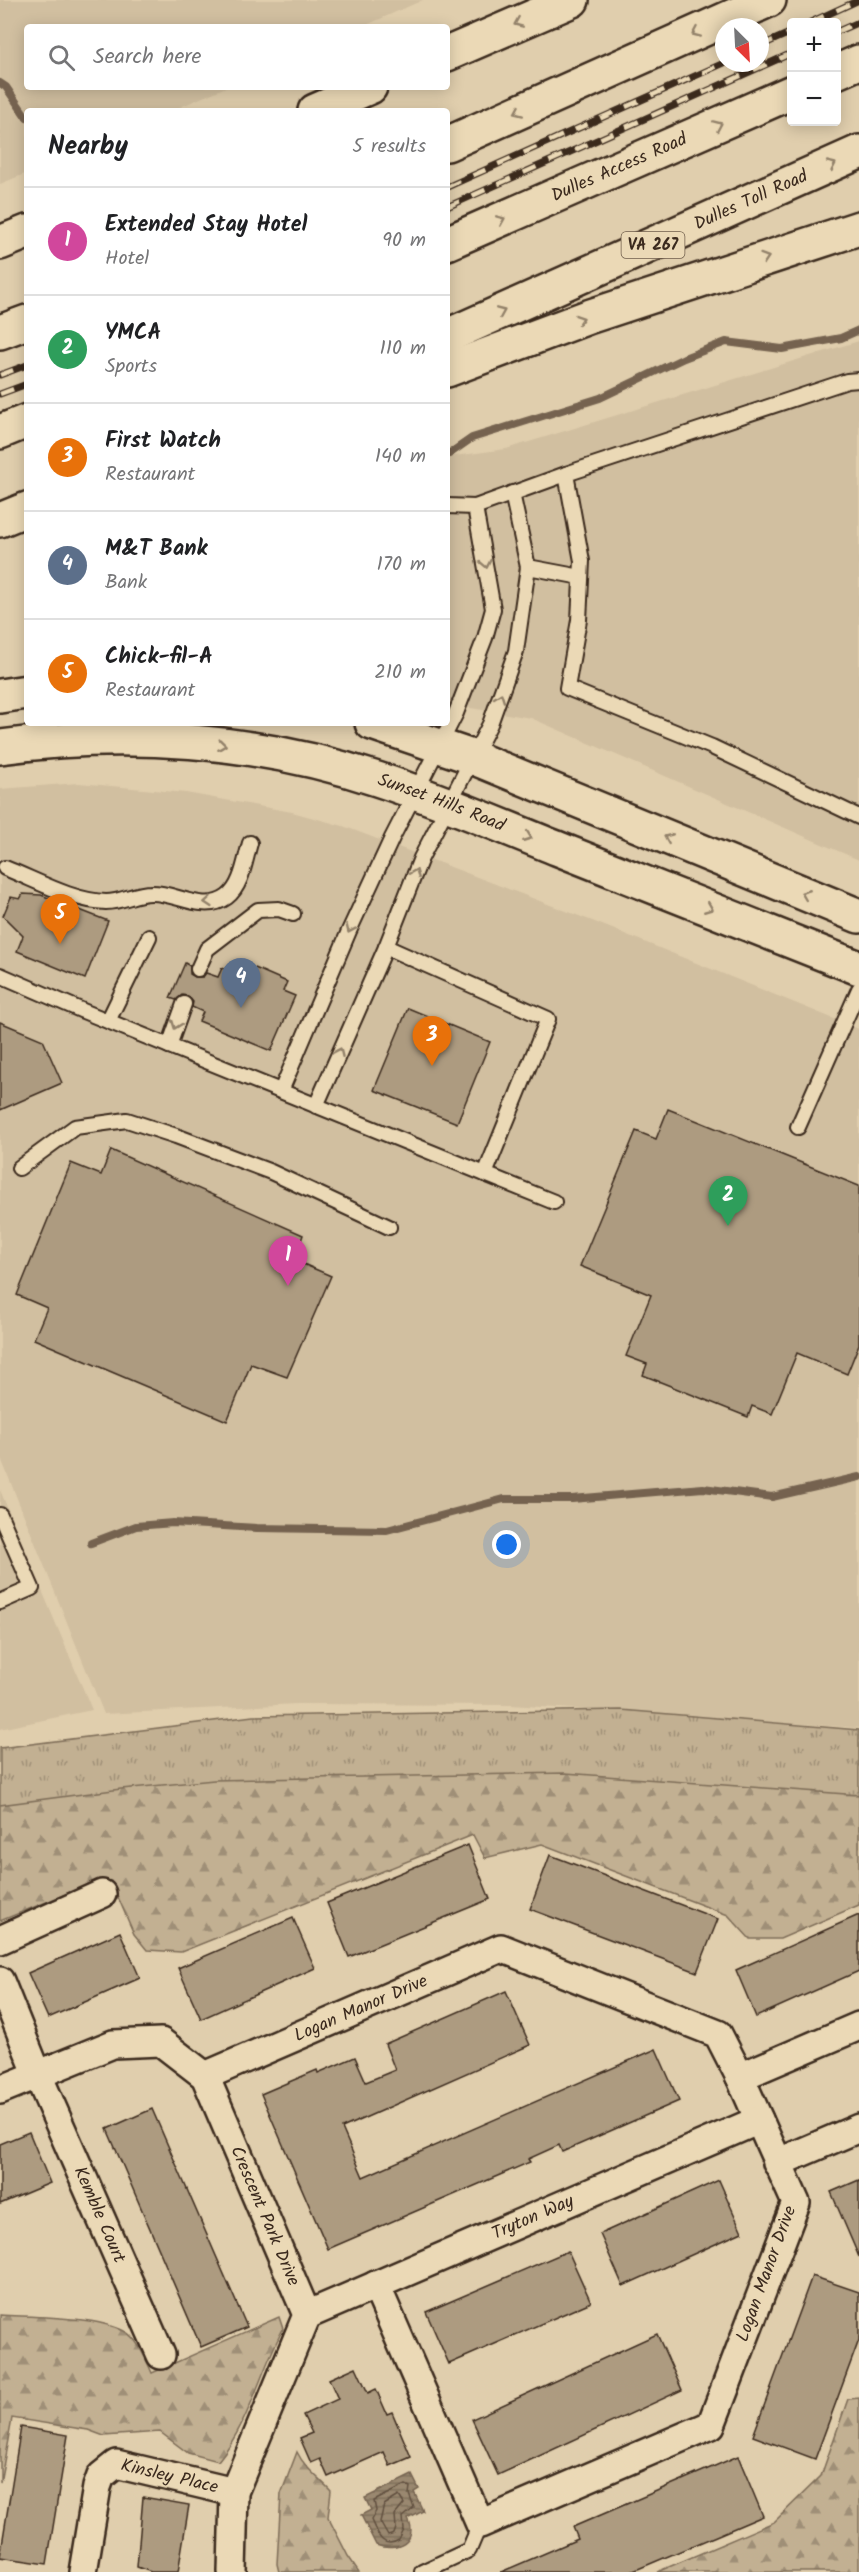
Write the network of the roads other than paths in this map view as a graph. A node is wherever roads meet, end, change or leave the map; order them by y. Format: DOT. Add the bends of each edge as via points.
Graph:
graph roads {
  1 [pos="572,0"];
  2 [pos="769,0"];
  3 [pos="450,53"];
  4 [pos="859,62"];
  5 [pos="841,70"];
  6 [pos="363,90"];
  7 [pos="787,94"];
  8 [pos="322,108"];
  9 [pos="450,143"];
  10 [pos="859,152"];
  11 [pos="859,228"];
  12 [pos="24,233"];
  13 [pos="450,242"];
  14 [pos="0,243"];
  15 [pos="24,322"];
  16 [pos="0,332"];
  17 [pos="450,335"];
  18 [pos="450,369"];
  19 [pos="859,380"];
  20 [pos="24,422"];
  21 [pos="0,432"];
  22 [pos="566,474"];
  23 [pos="512,493"];
  24 [pos="450,506"];
  25 [pos="475,507"];
  26 [pos="24,510"];
  27 [pos="0,520"];
  28 [pos="528,567"];
  29 [pos="581,577"];
  30 [pos="24,692"];
  31 [pos="0,696"];
  32 [pos="450,725"];
  33 [pos="382,726"];
  34 [pos="449,726"];
  35 [pos="440,744"];
  36 [pos="0,747"];
  37 [pos="472,757"];
  38 [pos="416,792"];
  39 [pos="449,804"];
  40 [pos="859,817"];
  41 [pos="250,843"];
  42 [pos="5,868"];
  43 [pos="293,914"];
  44 [pos="859,916"];
  45 [pos="149,937"];
  46 [pos="386,947"];
  47 [pos="859,968"];
  48 [pos="198,969"];
  49 [pos="0,975"];
  50 [pos="859,989"];
  51 [pos="184,1004"];
  52 [pos="108,1022"];
  53 [pos="169,1046"];
  54 [pos="281,1091"];
  55 [pos="316,1106"];
  56 [pos="798,1127"];
  57 [pos="19,1168"];
  58 [pos="485,1174"];
  59 [pos="554,1202"];
  60 [pos="389,1227"];
  61 [pos="0,1515"];
  62 [pos="0,1602"];
  63 [pos="102,1894"];
  64 [pos="0,1940"];
  65 [pos="0,1981"];
  66 [pos="859,2026"];
  67 [pos="37,2073"];
  68 [pos="205,2076"];
  69 [pos="740,2077"];
  70 [pos="0,2090"];
  71 [pos="759,2120"];
  72 [pos="859,2128"];
  73 [pos="777,2163"];
  74 [pos="376,2285"];
  75 [pos="307,2315"];
  76 [pos="161,2355"];
  77 [pos="234,2492"];
  78 [pos="480,2524"];
  79 [pos="83,2572"];
  80 [pos="232,2572"];
  81 [pos="422,2572"];
  1 -- 3 [label="main road, one-way"];
  2 -- 9 [label="main road, one-way"];
  4 -- 5 [label="main road"];
  6 -- 8 [label="main road"];
  13 -- 7 [label="main road, Dulles Access Road, one-way"];
  17 -- 10 [label="main road, Dulles Toll Road / VA 267, one-way"];
  18 -- 11 [label="main road, one-way" via="598,313"];
  12 -- 14 [label="main road"];
  15 -- 16 [label="main road"];
  19 -- 22 [label="lane"];
  20 -- 21 [label="main road"];
  22 -- 23 [label="lane"];
  22 -- 29 [label="lane" via="582,561"];
  23 -- 25 [label="lane"];
  23 -- 28 [label="lane"];
  24 -- 25 [label="lane"];
  25 -- 32 [label="lane, one-way" via="493,609"];
  26 -- 27 [label="main road"];
  28 -- 29 [label="lane"];
  37 -- 28 [label="lane, one-way" via="490,724 516,651"];
  29 -- 40 [label="lane" via="579,620 567,687 712,747"];
  30 -- 31 [label="main road"];
  33 -- 35 [label="main road"];
  34 -- 35 [label="lane, one-way"];
  35 -- 37 [label="main road"];
  35 -- 38 [label="lane"];
  36 -- 38 [label="main road, Sunset Hills Road, one-way" via="89,739 188,740 317,762"];
  37 -- 39 [label="lane"];
  44 -- 37 [label="main road, one-way"];
  38 -- 39 [label="main road, Sunset Hills Road"];
  38 -- 54 [label="lane, one-way" via="349,931"];
  46 -- 39 [label="lane, one-way" via="421,858"];
  39 -- 47 [label="main road, Sunset Hills Road, one-way"];
  41 -- 42 [label="lane, one-way" via="241,878 228,897 215,903 150,892 125,900 84,899"];
  43 -- 48 [label="lane" via="279,909 258,910 207,949"];
  45 -- 52 [label="lane"];
  55 -- 46 [label="lane, one-way"];
  46 -- 58 [label="lane" via="548,1019"];
  49 -- 52 [label="lane"];
  50 -- 56 [label="lane"];
  51 -- 53 [label="lane, one-way"];
  52 -- 53 [label="lane"];
  53 -- 54 [label="lane"];
  54 -- 55 [label="lane"];
  55 -- 58 [label="lane"];
  57 -- 60 [label="lane" via="75,1127 127,1120 271,1172"];
  58 -- 59 [label="lane"];
  61 -- 62 [label="lane" via="32,1588"];
  63 -- 64 [label="street"];
  65 -- 67 [label="street, Kemble Court"];
  66 -- 69 [label="street"];
  67 -- 68 [label="street, Crescent Park Drive" via="113,2043 161,2042"];
  67 -- 70 [label="street, Crescent Park Drive"];
  67 -- 76 [label="street, Kemble Court"];
  68 -- 69 [label="street, Logan Manor Drive" via="501,1948 718,2034"];
  68 -- 75 [label="street, Crescent Park Drive"];
  69 -- 71 [label="street, Logan Manor Drive"];
  71 -- 73 [label="street, Logan Manor Drive"];
  71 -- 74 [label="street, Tryton Way"];
  72 -- 73 [label="street"];
  73 -- 78 [label="street, Logan Manor Drive" via="796,2203 711,2425"];
  74 -- 75 [label="street, Tryton Way"];
  74 -- 78 [label="street"];
  75 -- 77 [label="street"];
  77 -- 79 [label="street, Kinsley Place" via="116,2464 101,2476 97,2487"];
  77 -- 80 [label="street"];
  78 -- 81 [label="lane" via="469,2550"];
}
